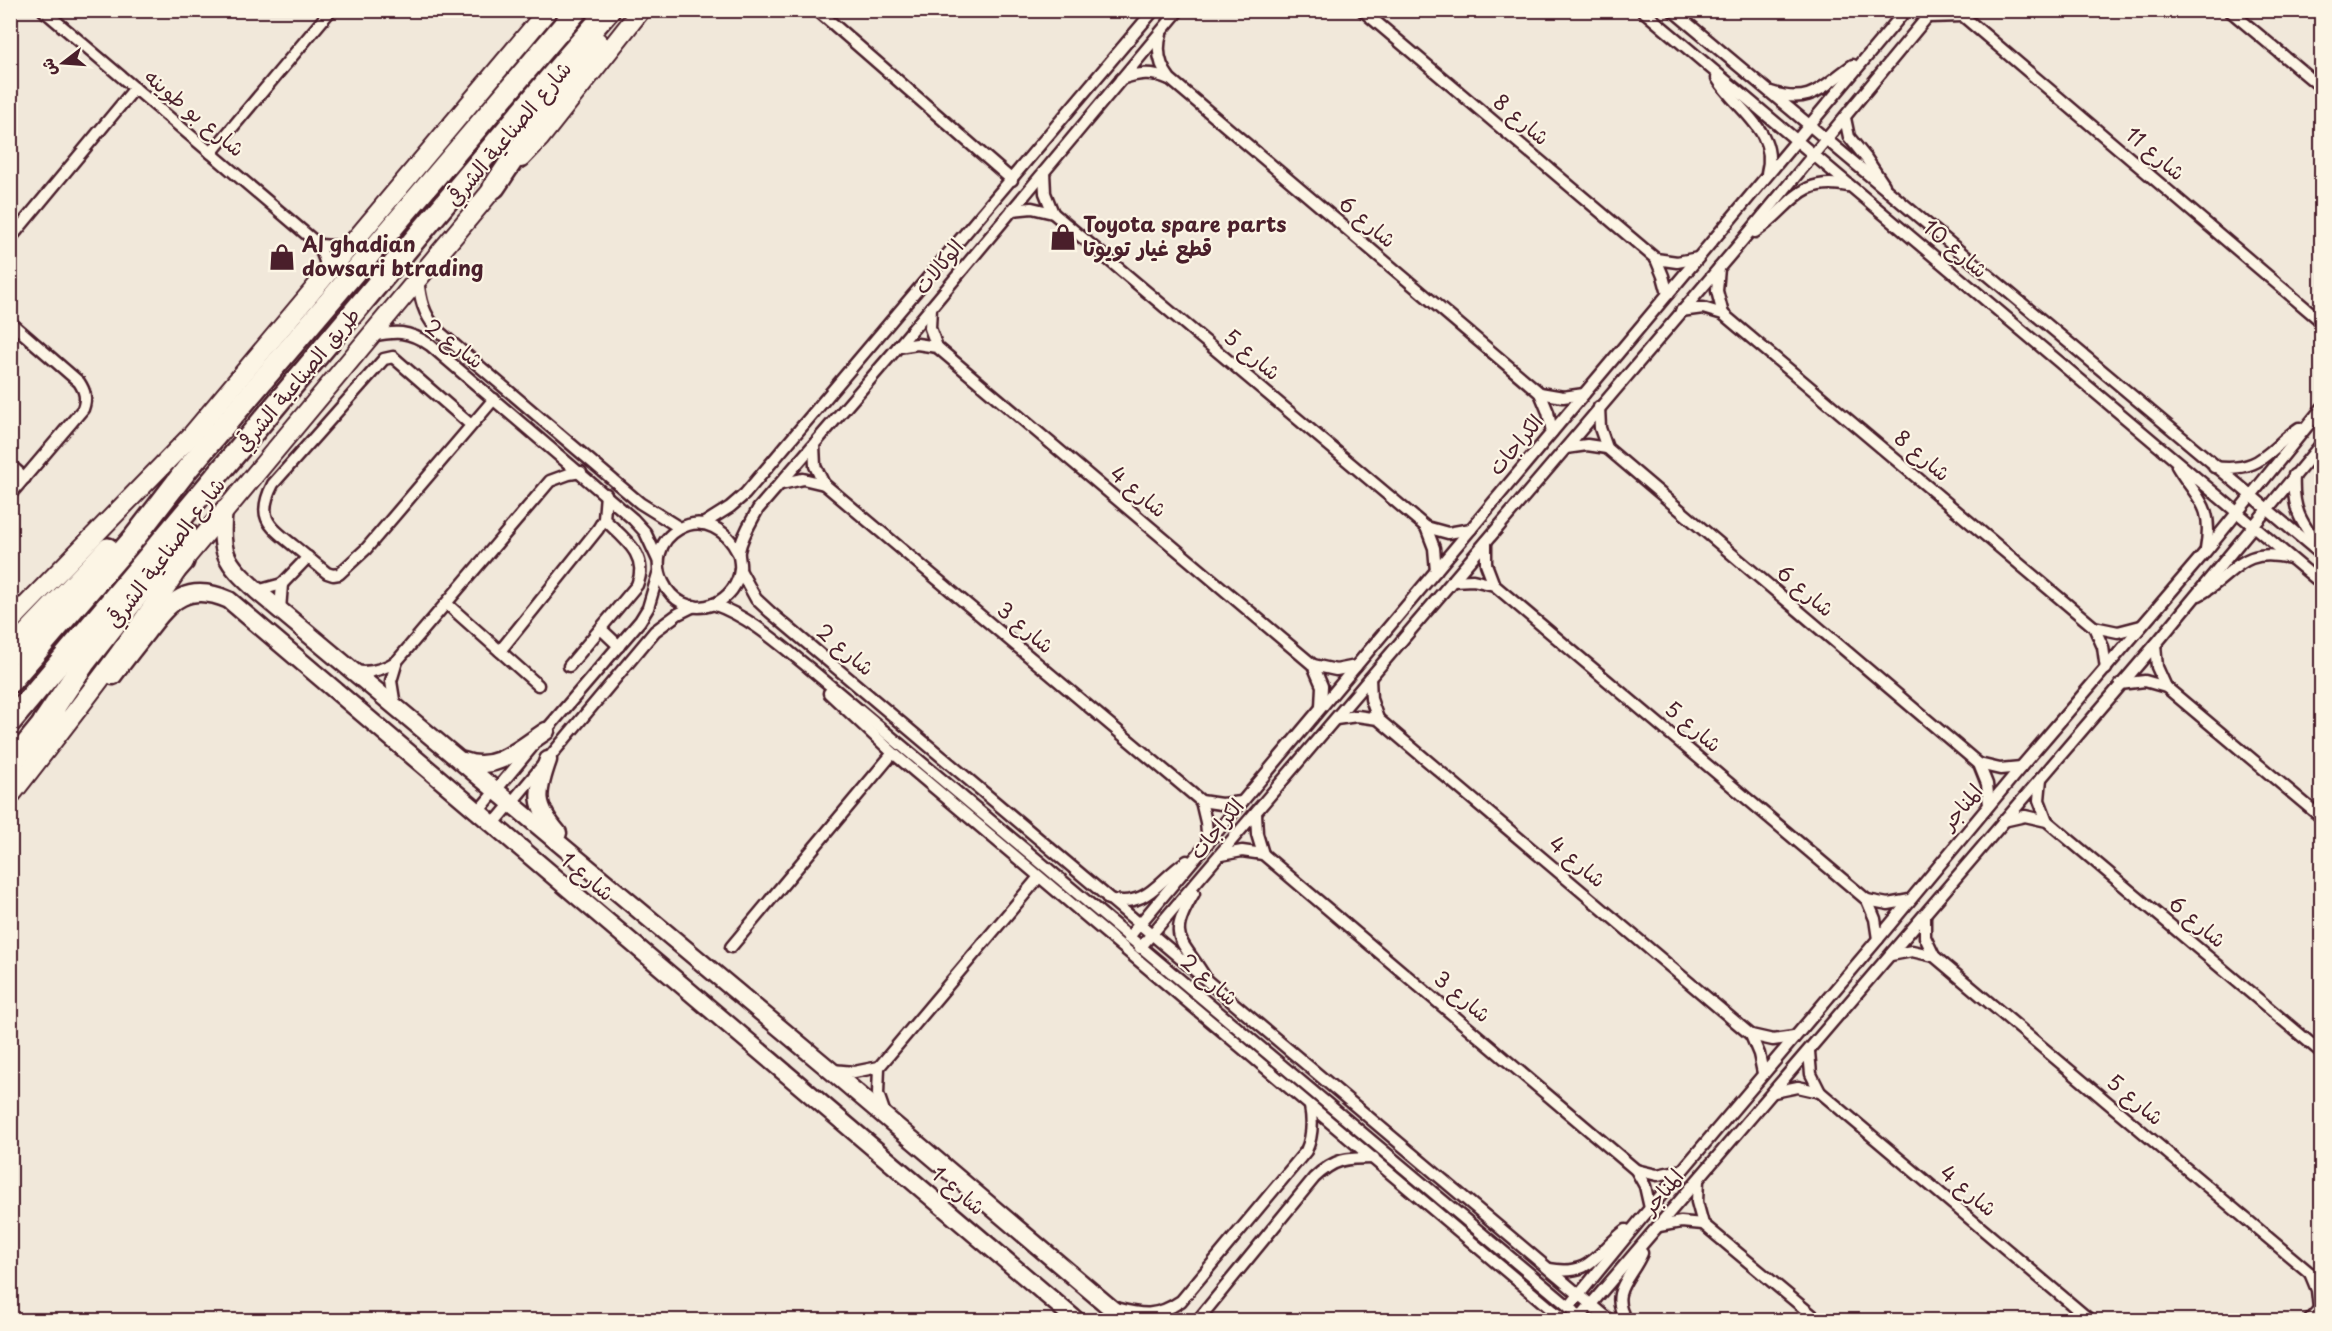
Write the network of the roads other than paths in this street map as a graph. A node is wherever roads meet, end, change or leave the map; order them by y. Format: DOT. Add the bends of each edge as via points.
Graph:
graph roads {
  1 [pos="43,10"];
  2 [pos="331,10"];
  3 [pos="548,10"];
  4 [pos="570,10"];
  5 [pos="577,10"];
  6 [pos="609,10"];
  7 [pos="617,10"];
  8 [pos="641,10"];
  9 [pos="818,10"];
  10 [pos="1154,10"];
  11 [pos="1179,10"];
  12 [pos="1362,10"];
  13 [pos="1642,10"];
  14 [pos="1672,10"];
  15 [pos="1906,10"];
  16 [pos="2229,10"];
  17 [pos="1963,13"];
  18 [pos="1931,14"];
  19 [pos="1162,31"];
  20 [pos="547,46"];
  21 [pos="1863,59"];
  22 [pos="1713,70"];
  23 [pos="1120,79"];
  24 [pos="1170,79"];
  25 [pos="135,88"];
  26 [pos="2322,88"];
  27 [pos="1766,90"];
  28 [pos="1845,118"];
  29 [pos="1809,126"];
  30 [pos="1797,141"];
  31 [pos="1826,141"];
  32 [pos="211,153"];
  33 [pos="1814,155"];
  34 [pos="1044,172"];
  35 [pos="1766,177"];
  36 [pos="1012,180"];
  37 [pos="494,187"];
  38 [pos="1851,187"];
  39 [pos="1889,194"];
  40 [pos="1012,210"];
  41 [pos="1053,213"];
  42 [pos="10,239"];
  43 [pos="1742,241"];
  44 [pos="319,245"];
  45 [pos="350,247"];
  46 [pos="1698,258"];
  47 [pos="1656,259"];
  48 [pos="1719,267"];
  49 [pos="325,278"];
  50 [pos="418,278"];
  51 [pos="1668,294"];
  52 [pos="931,307"];
  53 [pos="1681,311"];
  54 [pos="1724,314"];
  55 [pos="10,322"];
  56 [pos="2322,322"];
  57 [pos="370,336"];
  58 [pos="897,347"];
  59 [pos="937,347"];
  60 [pos="1540,393"];
  61 [pos="1584,394"];
  62 [pos="494,399"];
  63 [pos="1599,408"];
  64 [pos="2322,408"];
  65 [pos="2312,419"];
  66 [pos="471,425"];
  67 [pos="1552,432"];
  68 [pos="252,435"];
  69 [pos="2322,443"];
  70 [pos="814,445"];
  71 [pos="1566,448"];
  72 [pos="1607,448"];
  73 [pos="2172,458"];
  74 [pos="10,465"];
  75 [pos="2214,466"];
  76 [pos="189,468"];
  77 [pos="581,472"];
  78 [pos="2294,474"];
  79 [pos="25,478"];
  80 [pos="780,484"];
  81 [pos="824,484"];
  82 [pos="606,494"];
  83 [pos="10,495"];
  84 [pos="2250,495"];
  85 [pos="2266,508"];
  86 [pos="225,509"];
  87 [pos="2237,512"];
  88 [pos="604,519"];
  89 [pos="703,524"];
  90 [pos="2252,526"];
  91 [pos="1426,527"];
  92 [pos="680,528"];
  93 [pos="1471,529"];
  94 [pos="1486,542"];
  95 [pos="2206,551"];
  96 [pos="738,553"];
  97 [pos="2322,553"];
  98 [pos="308,557"];
  99 [pos="2292,559"];
  100 [pos="658,560"];
  101 [pos="183,561"];
  102 [pos="740,570"];
  103 [pos="1436,571"];
  104 [pos="84,573"];
  105 [pos="658,574"];
  106 [pos="1452,582"];
  107 [pos="282,584"];
  108 [pos="2322,584"];
  109 [pos="1494,585"];
  110 [pos="42,589"];
  111 [pos="257,591"];
  112 [pos="2194,598"];
  113 [pos="18,603"];
  114 [pos="447,604"];
  115 [pos="713,604"];
  116 [pos="694,606"];
  117 [pos="280,610"];
  118 [pos="10,622"];
  119 [pos="2141,626"];
  120 [pos="2094,627"];
  121 [pos="601,629"];
  122 [pos="2155,645"];
  123 [pos="619,646"];
  124 [pos="500,651"];
  125 [pos="10,652"];
  126 [pos="397,662"];
  127 [pos="1313,665"];
  128 [pos="569,666"];
  129 [pos="1357,666"];
  130 [pos="808,667"];
  131 [pos="2106,669"];
  132 [pos="352,671"];
  133 [pos="1370,678"];
  134 [pos="10,682"];
  135 [pos="2120,684"];
  136 [pos="538,685"];
  137 [pos="2166,687"];
  138 [pos="395,706"];
  139 [pos="1321,708"];
  140 [pos="76,712"];
  141 [pos="1336,719"];
  142 [pos="1378,719"];
  143 [pos="10,722"];
  144 [pos="44,722"];
  145 [pos="546,731"];
  146 [pos="893,753"];
  147 [pos="454,757"];
  148 [pos="548,760"];
  149 [pos="1979,764"];
  150 [pos="10,765"];
  151 [pos="2021,767"];
  152 [pos="2041,777"];
  153 [pos="496,790"];
  154 [pos="10,796"];
  155 [pos="1201,801"];
  156 [pos="1242,802"];
  157 [pos="511,803"];
  158 [pos="1989,805"];
  159 [pos="477,813"];
  160 [pos="1256,813"];
  161 [pos="2322,819"];
  162 [pos="2047,821"];
  163 [pos="2003,822"];
  164 [pos="492,826"];
  165 [pos="1208,843"];
  166 [pos="1263,854"];
  167 [pos="1198,855"];
  168 [pos="1221,855"];
  169 [pos="595,874"];
  170 [pos="1039,877"];
  171 [pos="1202,877"];
  172 [pos="1108,899"];
  173 [pos="1867,900"];
  174 [pos="1910,900"];
  175 [pos="1925,916"];
  176 [pos="1139,925"];
  177 [pos="1150,934"];
  178 [pos="1128,938"];
  179 [pos="1878,939"];
  180 [pos="731,947"];
  181 [pos="1140,948"];
  182 [pos="1891,955"];
  183 [pos="1934,956"];
  184 [pos="1210,985"];
  185 [pos="1751,1035"];
  186 [pos="1794,1036"];
  187 [pos="1809,1052"];
  188 [pos="2322,1053"];
  189 [pos="879,1067"];
  190 [pos="829,1069"];
  191 [pos="1763,1073"];
  192 [pos="1773,1092"];
  193 [pos="1820,1092"];
  194 [pos="1311,1106"];
  195 [pos="888,1120"];
  196 [pos="1374,1158"];
  197 [pos="1636,1170"];
  198 [pos="1682,1170"];
  199 [pos="1698,1180"];
  200 [pos="1650,1208"];
  201 [pos="1641,1219"];
  202 [pos="1703,1224"];
  203 [pos="1659,1226"];
  204 [pos="1648,1239"];
  205 [pos="1545,1268"];
  206 [pos="2316,1274"];
  207 [pos="1578,1295"];
  208 [pos="1591,1305"];
  209 [pos="1108,1307"];
  210 [pos="1569,1307"];
  211 [pos="2320,1307"];
  212 [pos="1583,1318"];
  213 [pos="1076,1320"];
  214 [pos="1125,1320"];
  215 [pos="1198,1320"];
  216 [pos="1564,1320"];
  217 [pos="1608,1320"];
  218 [pos="1626,1320"];
  219 [pos="1818,1320"];
  220 [pos="2090,1320"];
  221 [pos="2309,1320"];
  1 -- 25 [label="street, شارع بو طوينه"];
  2 -- 32 [label="street"];
  3 -- 45 [label="main road"];
  4 -- 20 [label="highway"];
  5 -- 20 [label="highway, طريق الصناعية الشرقي"];
  6 -- 68 [label="highway, طريق الصناعية الشرقي"];
  7 -- 37 [label="highway"];
  8 -- 37 [label="main road, شارع الصناعية الشرقي" via="540,138"];
  9 -- 36 [label="street"];
  10 -- 36 [label="street, الوكالات"];
  11 -- 19 [label="street, الوكالات"];
  12 -- 47 [label="street, شارع 8"];
  13 -- 22 [label="street, شارع 10"];
  14 -- 27 [label="street, شارع 10"];
  15 -- 21 [label="street, الكراجات"];
  16 -- 26 [label="street"];
  17 -- 18 [label="street, شارع 11"];
  17 -- 56 [label="street, شارع 11"];
  18 -- 28 [label="street, الكراجات"];
  19 -- 23 [label="street, الوكالات"];
  19 -- 24 [label="street, شارع 6" via="1158,51"];
  20 -- 76 [label="highway, طريق الصناعية الشرقي"];
  21 -- 27 [label="street, الكراجات" via="1812,95 1792,98"];
  21 -- 29 [label="street, الكراجات"];
  22 -- 30 [label="street, شارع 10"];
  22 -- 35 [label="street, شارع 10" via="1732,100 1762,132 1770,163"];
  23 -- 24 [label="street, شارع 6" via="1141,73"];
  23 -- 34 [label="street, الوكالات"];
  24 -- 60 [label="street, شارع 6"];
  25 -- 32 [label="street, شارع بو طوينه"];
  25 -- 42 [label="street"];
  27 -- 29 [label="street, شارع 10"];
  28 -- 31 [label="street, الكراجات"];
  28 -- 39 [label="street, شارع 10" via="1849,137"];
  29 -- 30 [label="street, الكراجات"];
  29 -- 31 [label="street, شارع 10"];
  30 -- 33 [label="street, شارع 10"];
  30 -- 35 [label="street, الكراجات"];
  31 -- 33 [label="street, الكراجات"];
  31 -- 39 [label="street, شارع 10"];
  32 -- 44 [label="street, شارع بو طوينه"];
  33 -- 38 [label="street, شارع 10"];
  33 -- 43 [label="street, الكراجات"];
  34 -- 40 [label="street, الوكالات"];
  34 -- 41 [label="street" via="1045,193"];
  35 -- 46 [label="street, الكراجات"];
  36 -- 89 [label="street, الوكالات" via="744,494"];
  37 -- 50 [label="main road, شارع الصناعية الشرقي"];
  38 -- 43 [label="street, الكراجات" via="1823,183 1806,188"];
  38 -- 73 [label="street, شارع 10"];
  39 -- 75 [label="street, شارع 10"];
  40 -- 41 [label="street" via="1032,208"];
  40 -- 52 [label="street, الوكالات"];
  41 -- 91 [label="street, شارع 5"];
  43 -- 48 [label="street, الكراجات"];
  44 -- 45 [label="street"];
  44 -- 49 [label="street" via="325,261"];
  45 -- 49 [label="main road"];
  46 -- 47 [label="street" via="1677,262"];
  46 -- 51 [label="street, الكراجات"];
  47 -- 51 [label="street, شارع 8"];
  48 -- 53 [label="street, الكراجات"];
  48 -- 54 [label="street" via="1717,291"];
  49 -- 110 [label="main road" via="173,456"];
  50 -- 57 [label="main road, شارع الصناعية الشرقي"];
  50 -- 92 [label="street, شارع 2" via="426,317 438,330 640,503"];
  51 -- 61 [label="street, الكراجات"];
  52 -- 58 [label="street, الوكالات"];
  52 -- 59 [label="street" via="930,328"];
  53 -- 54 [label="street" via="1702,308"];
  53 -- 63 [label="street, الكراجات"];
  54 -- 120 [label="street, شارع 8"];
  55 -- 79 [label="street" via="79,382 86,402"];
  57 -- 62 [label="street, شارع 2" via="409,333"];
  57 -- 86 [label="main road, شارع الصناعية الشرقي"];
  58 -- 59 [label="street"];
  58 -- 70 [label="street, الوكالات"];
  59 -- 127 [label="street, شارع 4"];
  60 -- 61 [label="street" via="1563,397"];
  60 -- 67 [label="street"];
  61 -- 67 [label="street, الكراجات"];
  62 -- 66 [label="street"];
  62 -- 77 [label="street, شارع 2"];
  63 -- 71 [label="street, الكراجات"];
  63 -- 72 [label="street"];
  64 -- 65 [label="street, المناجر"];
  65 -- 75 [label="street, المناجر" via="2258,462 2237,468"];
  65 -- 84 [label="street, المناجر"];
  66 -- 98 [label="street" via="342,572 330,574"];
  66 -- 98 [label="street" via="393,357 384,359 273,484 267,496 266,517 271,528"];
  67 -- 93 [label="street, الكراجات"];
  68 -- 143 [label="highway, طريق الصناعية الشرقي"];
  68 -- 144 [label="highway" via="207,506 84,663"];
  69 -- 78 [label="street, المناجر"];
  70 -- 80 [label="street, الوكالات"];
  70 -- 81 [label="street" via="815,466"];
  71 -- 72 [label="street"];
  71 -- 94 [label="street, الكراجات"];
  72 -- 149 [label="street, شارع 6"];
  73 -- 87 [label="street, شارع 10"];
  73 -- 95 [label="street, شارع 10" via="2206,511"];
  74 -- 79 [label="street"];
  75 -- 84 [label="street, شارع 10"];
  76 -- 104 [label="highway"];
  76 -- 134 [label="highway, طريق الصناعية الشرقي"];
  77 -- 82 [label="street, شارع 2"];
  77 -- 114 [label="street" via="550,482"];
  78 -- 85 [label="street, المناجر"];
  78 -- 97 [label="street, شارع 10" via="2295,507"];
  79 -- 83 [label="street"];
  80 -- 81 [label="street" via="803,479"];
  80 -- 96 [label="street, الوكالات" via="758,509"];
  81 -- 155 [label="street, شارع 3"];
  82 -- 88 [label="street"];
  82 -- 100 [label="street, شارع 2" via="645,532"];
  84 -- 85 [label="street, شارع 10"];
  84 -- 87 [label="street, المناجر"];
  85 -- 90 [label="street, المناجر"];
  85 -- 97 [label="street, شارع 10"];
  86 -- 101 [label="main road, شارع الصناعية الشرقي"];
  86 -- 111 [label="street, شارع 1" via="225,552 236,571"];
  87 -- 90 [label="street, شارع 10"];
  87 -- 95 [label="street, المناجر"];
  88 -- 121 [label="street" via="636,550 641,567 637,585"];
  88 -- 124 [label="street"];
  89 -- 92 [label="street"];
  89 -- 96 [label="street" via="725,533"];
  90 -- 99 [label="street, شارع 10"];
  90 -- 112 [label="street, المناجر"];
  91 -- 93 [label="street" via="1448,533"];
  91 -- 103 [label="street" via="1434,548"];
  92 -- 100 [label="street" via="665,541"];
  93 -- 103 [label="street, الكراجات"];
  94 -- 106 [label="street, الكراجات"];
  94 -- 109 [label="street" via="1486,564"];
  95 -- 119 [label="street, المناجر"];
  96 -- 102 [label="street"];
  98 -- 107 [label="street"];
  99 -- 108 [label="street, شارع 10"];
  99 -- 112 [label="street, المناجر" via="2274,554 2252,556"];
  100 -- 105 [label="street"];
  101 -- 140 [label="main road, شارع الصناعية الشرقي"];
  101 -- 144 [label="highway"];
  102 -- 115 [label="street" via="732,591"];
  102 -- 172 [label="street, شارع 2" via="756,599 770,612"];
  103 -- 129 [label="street, الكراجات"];
  104 -- 110 [label="main road"];
  104 -- 125 [label="highway"];
  105 -- 116 [label="street" via="671,596"];
  105 -- 123 [label="street" via="648,608"];
  106 -- 109 [label="street" via="1473,580"];
  106 -- 133 [label="street, الكراجات"];
  107 -- 111 [label="street"];
  107 -- 117 [label="street"];
  109 -- 173 [label="street, شارع 5"];
  110 -- 113 [label="main road"];
  111 -- 117 [label="street, شارع 1"];
  112 -- 122 [label="street, المناجر"];
  113 -- 118 [label="main road"];
  114 -- 124 [label="street"];
  114 -- 126 [label="street"];
  115 -- 116 [label="street"];
  115 -- 130 [label="street, شارع 2" via="749,620"];
  116 -- 148 [label="street" via="655,631"];
  117 -- 132 [label="street, شارع 1"];
  119 -- 120 [label="street" via="2118,632"];
  119 -- 131 [label="street, المناجر"];
  120 -- 131 [label="street, شارع 8" via="2103,647"];
  121 -- 123 [label="street"];
  121 -- 128 [label="street"];
  122 -- 135 [label="street, المناجر"];
  122 -- 137 [label="street" via="2157,667"];
  123 -- 145 [label="street"];
  124 -- 136 [label="street"];
  126 -- 132 [label="street" via="371,672"];
  126 -- 138 [label="street" via="391,687"];
  127 -- 129 [label="street" via="1336,670"];
  127 -- 139 [label="street" via="1322,686"];
  129 -- 139 [label="street, الكراجات"];
  130 -- 146 [label="street, شارع 2" via="831,695"];
  130 -- 178 [label="street, شارع 2"];
  131 -- 151 [label="street, المناجر"];
  132 -- 138 [label="street, شارع 1"];
  133 -- 141 [label="street, الكراجات"];
  133 -- 142 [label="street" via="1371,699"];
  135 -- 137 [label="street" via="2145,681"];
  135 -- 152 [label="street, المناجر"];
  137 -- 161 [label="street"];
  138 -- 147 [label="street, شارع 1"];
  139 -- 156 [label="street, الكراجات"];
  140 -- 154 [label="main road, شارع الصناعية الشرقي"];
  140 -- 159 [label="street, شارع 1" via="98,695 173,602 191,594 210,593 238,606"];
  141 -- 142 [label="street"];
  141 -- 160 [label="street, الكراجات"];
  142 -- 185 [label="street, شارع 4"];
  144 -- 150 [label="highway"];
  145 -- 147 [label="street" via="489,765"];
  145 -- 153 [label="street"];
  146 -- 170 [label="street, شارع 2"];
  146 -- 180 [label="street"];
  147 -- 153 [label="street, شارع 1"];
  148 -- 157 [label="street"];
  148 -- 169 [label="street" via="539,790 542,812"];
  149 -- 151 [label="street" via="2000,769"];
  149 -- 158 [label="street" via="1987,784"];
  151 -- 158 [label="street, المناجر"];
  152 -- 162 [label="street" via="2039,800"];
  152 -- 163 [label="street, المناجر"];
  153 -- 157 [label="street, شارع 1"];
  153 -- 159 [label="street"];
  155 -- 156 [label="street"];
  155 -- 165 [label="street"];
  156 -- 165 [label="street, الكراجات"];
  157 -- 164 [label="street"];
  157 -- 169 [label="street, شارع 1"];
  158 -- 174 [label="street, المناجر"];
  159 -- 164 [label="street, شارع 1"];
  160 -- 166 [label="street"];
  160 -- 168 [label="street, الكراجات"];
  162 -- 163 [label="street" via="2025,816"];
  162 -- 188 [label="street, شارع 6"];
  163 -- 175 [label="street, المناجر"];
  164 -- 213 [label="street, شارع 1"];
  165 -- 167 [label="street, الكراجات"];
  166 -- 168 [label="street" via="1242,851"];
  166 -- 197 [label="street, شارع 3"];
  167 -- 172 [label="street, الكراجات" via="1141,898 1124,902"];
  167 -- 176 [label="street, الكراجات"];
  168 -- 171 [label="street, الكراجات"];
  169 -- 190 [label="street, شارع 1"];
  170 -- 189 [label="street"];
  170 -- 194 [label="street, شارع 2"];
  171 -- 177 [label="street, الكراجات"];
  171 -- 184 [label="street, شارع 2" via="1178,926 1182,944"];
  172 -- 176 [label="street, شارع 2"];
  173 -- 174 [label="street" via="1888,904"];
  173 -- 179 [label="street"];
  174 -- 179 [label="street, المناجر"];
  175 -- 182 [label="street, المناجر"];
  175 -- 183 [label="street" via="1925,937"];
  176 -- 177 [label="street, شارع 2"];
  176 -- 178 [label="street, الكراجات"];
  177 -- 181 [label="street, الكراجات"];
  177 -- 184 [label="street, شارع 2"];
  178 -- 181 [label="street, شارع 2"];
  179 -- 186 [label="street, المناجر"];
  181 -- 210 [label="street, شارع 2"];
  182 -- 183 [label="street" via="1912,951"];
  182 -- 187 [label="street, المناجر"];
  183 -- 206 [label="street, شارع 5"];
  184 -- 205 [label="street, شارع 2"];
  185 -- 186 [label="street" via="1773,1040"];
  185 -- 191 [label="street"];
  186 -- 191 [label="street, المناجر"];
  187 -- 192 [label="street, المناجر"];
  187 -- 193 [label="street" via="1811,1074"];
  189 -- 190 [label="street" via="854,1072"];
  189 -- 195 [label="street" via="878,1094"];
  190 -- 195 [label="street, شارع 1"];
  191 -- 198 [label="street, المناجر"];
  192 -- 193 [label="street" via="1798,1087"];
  192 -- 199 [label="street, المناجر"];
  193 -- 220 [label="street, شارع 4"];
  194 -- 196 [label="street, شارع 2"];
  194 -- 209 [label="street" via="1311,1140 1306,1151 1180,1301 1167,1310 1145,1315"];
  195 -- 209 [label="street, شارع 1"];
  196 -- 215 [label="street" via="1350,1158 1327,1166"];
  196 -- 216 [label="street, شارع 2"];
  197 -- 198 [label="street" via="1657,1175"];
  197 -- 200 [label="street, شارع 3" via="1646,1186"];
  198 -- 200 [label="street, المناجر"];
  199 -- 202 [label="street" via="1697,1202"];
  199 -- 203 [label="street, المناجر"];
  200 -- 201 [label="street, المناجر"];
  201 -- 205 [label="street, المناجر" via="1586,1266 1569,1271"];
  201 -- 207 [label="street, المناجر"];
  202 -- 203 [label="street"];
  202 -- 219 [label="street"];
  203 -- 204 [label="street, المناجر"];
  204 -- 208 [label="street, المناجر"];
  204 -- 218 [label="street" via="1622,1287 1620,1304"];
  205 -- 207 [label="street, شارع 2"];
  206 -- 211 [label="street, شارع 5"];
  207 -- 208 [label="street, شارع 2"];
  207 -- 210 [label="street, المناجر"];
  208 -- 212 [label="street, المناجر"];
  208 -- 217 [label="street, شارع 2"];
  209 -- 214 [label="street, شارع 1"];
  210 -- 212 [label="street, شارع 2"];
  211 -- 221 [label="street"];
}
